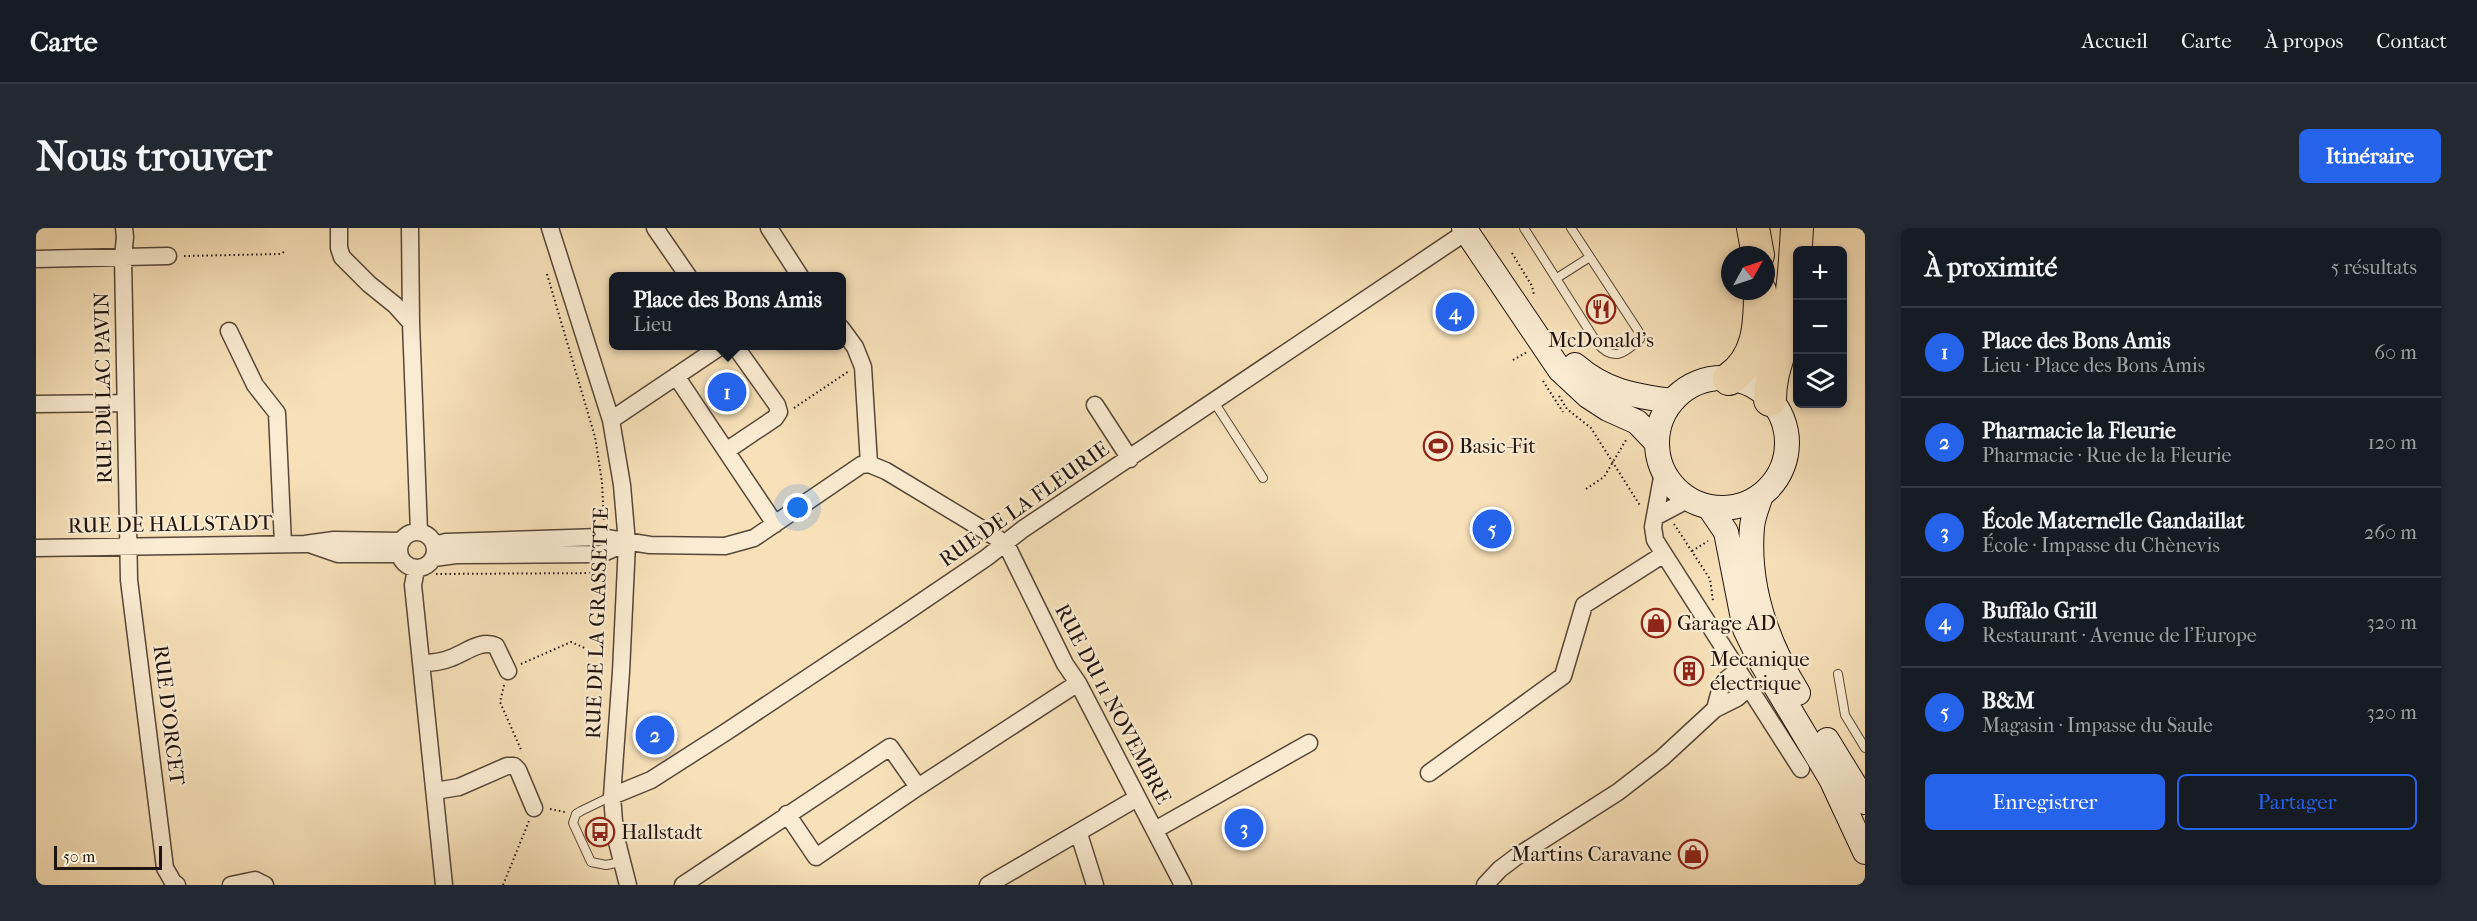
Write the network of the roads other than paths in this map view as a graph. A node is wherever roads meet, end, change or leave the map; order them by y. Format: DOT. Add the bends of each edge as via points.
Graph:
graph roads {
  1 [pos="124,228"];
  2 [pos="339,228"];
  3 [pos="410,228"];
  4 [pos="550,228"];
  5 [pos="655,228"];
  6 [pos="769,228"];
  7 [pos="1524,228"];
  8 [pos="1572,228"];
  9 [pos="1754,228"];
  10 [pos="1797,228"];
  11 [pos="1466,232"];
  12 [pos="1757,246"];
  13 [pos="168,256"];
  14 [pos="123,257"];
  15 [pos="1590,257"];
  16 [pos="36,259"];
  17 [pos="685,272"];
  18 [pos="797,272"];
  19 [pos="1557,278"];
  20 [pos="1760,300"];
  21 [pos="411,323"];
  22 [pos="229,331"];
  23 [pos="846,335"];
  24 [pos="714,350"];
  25 [pos="738,350"];
  26 [pos="676,376"];
  27 [pos="1730,378"];
  28 [pos="1770,400"];
  29 [pos="1672,401"];
  30 [pos="1214,402"];
  31 [pos="125,403"];
  32 [pos="36,404"];
  33 [pos="1095,405"];
  34 [pos="611,420"];
  35 [pos="1657,443"];
  36 [pos="726,451"];
  37 [pos="1130,459"];
  38 [pos="870,464"];
  39 [pos="1663,472"];
  40 [pos="1263,478"];
  41 [pos="1761,495"];
  42 [pos="1699,503"];
  43 [pos="1655,517"];
  44 [pos="774,524"];
  45 [pos="419,532"];
  46 [pos="627,543"];
  47 [pos="282,544"];
  48 [pos="1004,544"];
  49 [pos="129,547"];
  50 [pos="36,548"];
  51 [pos="400,548"];
  52 [pos="1664,554"];
  53 [pos="428,559"];
  54 [pos="422,663"];
  55 [pos="508,671"];
  56 [pos="1838,674"];
  57 [pos="1742,676"];
  58 [pos="1078,683"];
  59 [pos="1309,742"];
  60 [pos="1865,748"];
  61 [pos="1801,769"];
  62 [pos="1429,773"];
  63 [pos="918,787"];
  64 [pos="435,791"];
  65 [pos="612,796"];
  66 [pos="1137,798"];
  67 [pos="1865,802"];
  68 [pos="534,808"];
  69 [pos="787,814"];
  70 [pos="1155,830"];
  71 [pos="1079,834"];
  72 [pos="1865,852"];
  73 [pos="621,862"];
  74 [pos="177,885"];
  75 [pos="231,885"];
  76 [pos="265,885"];
  77 [pos="444,885"];
  78 [pos="627,885"];
  79 [pos="683,885"];
  80 [pos="988,885"];
  81 [pos="1095,885"];
  82 [pos="1183,885"];
  83 [pos="1485,885"];
  1 -- 14 [label="street, RUE DU LAC PAVIN"];
  2 -- 21 [label="street" via="342,257"];
  3 -- 21 [label="street"];
  4 -- 34 [label="street, RUE DE LA GRASSETTE"];
  5 -- 17 [label="street"];
  6 -- 18 [label="street"];
  7 -- 19 [label="lane"];
  8 -- 15 [label="lane"];
  9 -- 12 [label="highway"];
  10 -- 28 [label="highway" via="1793,284 1785,333 1772,370"];
  11 -- 29 [label="main road" via="1567,359 1615,391"];
  11 -- 30 [label="street, RUE DE LA FLEURIE"];
  11 -- 35 [label="main road" via="1560,370 1588,396 1637,422"];
  13 -- 14 [label="street"];
  14 -- 16 [label="street"];
  14 -- 31 [label="street, RUE DU LAC PAVIN"];
  15 -- 19 [label="lane"];
  15 -- 19 [label="lane" via="1639,332 1640,339 1622,353 1605,352 1597,343"];
  20 -- 27 [label="highway" via="1755,348 1740,372"];
  21 -- 45 [label="street"];
  22 -- 47 [label="street" via="255,385 278,412"];
  23 -- 38 [label="street" via="863,367"];
  24 -- 26 [label="street"];
  25 -- 36 [label="street" via="779,412"];
  26 -- 34 [label="street"];
  26 -- 36 [label="street"];
  27 -- 28 [label="main road" via="1752,386"];
  27 -- 29 [label="main road" via="1688,387"];
  28 -- 41 [label="main road" via="1783,422 1787,439 1784,461 1775,480"];
  29 -- 35 [label="main road" via="1661,421"];
  30 -- 37 [label="street, RUE DE LA FLEURIE"];
  30 -- 40 [label="lane"];
  31 -- 32 [label="street"];
  31 -- 49 [label="street, RUE DU LAC PAVIN"];
  33 -- 37 [label="street"];
  34 -- 46 [label="street, RUE DE LA GRASSETTE"];
  35 -- 39 [label="main road"];
  36 -- 44 [label="street"];
  37 -- 48 [label="street, RUE DE LA FLEURIE"];
  38 -- 44 [label="street" via="861,465"];
  38 -- 48 [label="street"];
  39 -- 42 [label="main road" via="1674,488"];
  39 -- 43 [label="street"];
  41 -- 42 [label="main road" via="1736,507"];
  41 -- 67 [label="main road" via="1752,526 1755,588 1762,617 1792,684"];
  42 -- 43 [label="street"];
  42 -- 72 [label="main road" via="1726,532 1745,629 1831,779"];
  43 -- 52 [label="street" via="1655,540"];
  44 -- 46 [label="street" via="754,538 725,546"];
  45 -- 51 [label="street" via="409,534"];
  45 -- 53 [label="street" via="429,536"];
  46 -- 53 [label="street" via="601,554 456,555"];
  46 -- 53 [label="street" via="607,538 446,542"];
  46 -- 65 [label="street, RUE DE LA GRASSETTE"];
  47 -- 49 [label="street, RUE DE HALLSTADT"];
  47 -- 51 [label="street, RUE DE HALLSTADT" via="334,540"];
  48 -- 58 [label="street, RUE DU 11 NOVEMBRE"];
  48 -- 65 [label="street, RUE DE LA FLEURIE" via="651,780"];
  49 -- 50 [label="street, RUE DE HALLSTADT"];
  49 -- 74 [label="street, RUE D'ORCET" via="129,580 165,868"];
  51 -- 53 [label="street" via="405,564"];
  52 -- 57 [label="street"];
  52 -- 62 [label="street" via="1584,605 1563,676"];
  53 -- 54 [label="street" via="413,585"];
  54 -- 55 [label="street" via="449,659 490,643 496,646"];
  54 -- 64 [label="street"];
  56 -- 60 [label="lane" via="1845,715"];
  57 -- 61 [label="street"];
  57 -- 83 [label="street" via="1744,692 1737,698 1715,709 1618,792 1516,857"];
  58 -- 63 [label="street"];
  58 -- 66 [label="street, RUE DU 11 NOVEMBRE"];
  59 -- 70 [label="street"];
  63 -- 69 [label="street" via="890,747"];
  63 -- 69 [label="street" via="816,857"];
  64 -- 68 [label="street" via="514,766"];
  64 -- 77 [label="street"];
  65 -- 73 [label="street, RUE DE LA GRASSETTE"];
  65 -- 73 [label="lane" via="581,812 573,823 591,862"];
  66 -- 70 [label="street, RUE DU 11 NOVEMBRE"];
  66 -- 71 [label="street"];
  69 -- 79 [label="street"];
  70 -- 82 [label="street, RUE DU 11 NOVEMBRE"];
  71 -- 80 [label="street"];
  71 -- 81 [label="street"];
  73 -- 78 [label="street, RUE DE LA GRASSETTE"];
  75 -- 76 [label="street" via="255,880"];
}
